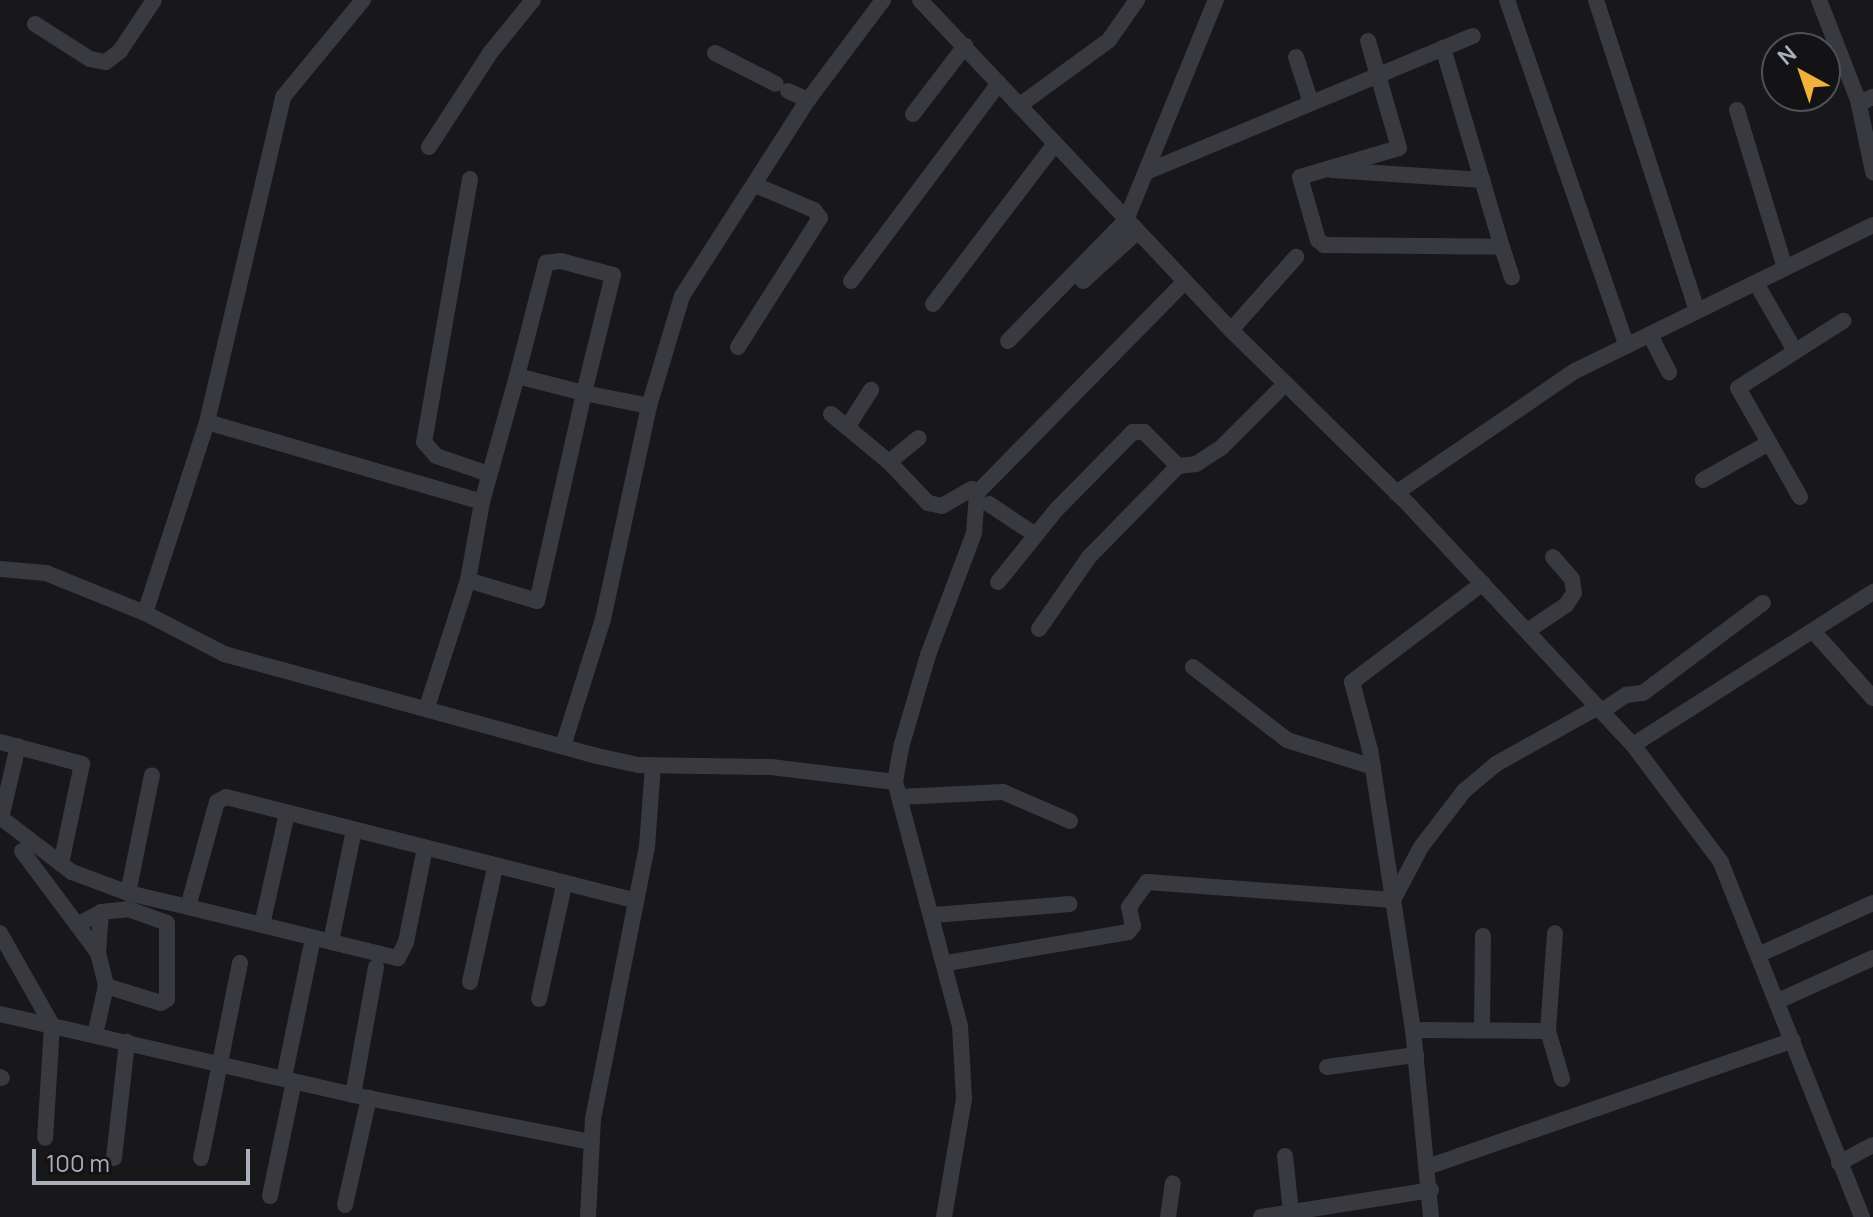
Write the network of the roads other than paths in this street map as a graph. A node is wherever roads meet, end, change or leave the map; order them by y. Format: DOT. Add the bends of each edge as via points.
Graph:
graph roads {
  1 [pos="154,0"];
  2 [pos="363,0"];
  3 [pos="533,0"];
  4 [pos="883,0"];
  5 [pos="1137,0"];
  6 [pos="1216,0"];
  7 [pos="1507,0"];
  8 [pos="1596,0"];
  9 [pos="1819,0"];
  10 [pos="929,3"];
  11 [pos="35,24"];
  12 [pos="1473,36"];
  13 [pos="1368,41"];
  14 [pos="965,46"];
  15 [pos="1443,48"];
  16 [pos="715,53"];
  17 [pos="1296,57"];
  18 [pos="1380,74"];
  19 [pos="999,83"];
  20 [pos="808,100"];
  21 [pos="1866,100"];
  22 [pos="1311,103"];
  23 [pos="1020,105"];
  24 [pos="1737,110"];
  25 [pos="913,114"];
  26 [pos="1055,144"];
  27 [pos="429,147"];
  28 [pos="1399,148"];
  29 [pos="1319,169"];
  30 [pos="1146,172"];
  31 [pos="1873,172"];
  32 [pos="1407,175"];
  33 [pos="470,179"];
  34 [pos="1483,180"];
  35 [pos="755,185"];
  36 [pos="1873,225"];
  37 [pos="1132,226"];
  38 [pos="1502,247"];
  39 [pos="1296,257"];
  40 [pos="1785,268"];
  41 [pos="1512,277"];
  42 [pos="851,281"];
  43 [pos="1083,281"];
  44 [pos="1184,282"];
  45 [pos="1756,283"];
  46 [pos="933,304"];
  47 [pos="1697,311"];
  48 [pos="1843,321"];
  49 [pos="1231,330"];
  50 [pos="1650,335"];
  51 [pos="1008,341"];
  52 [pos="1627,346"];
  53 [pos="738,347"];
  54 [pos="1794,349"];
  55 [pos="1669,372"];
  56 [pos="517,376"];
  57 [pos="1285,384"];
  58 [pos="871,390"];
  59 [pos="584,393"];
  60 [pos="649,406"];
  61 [pos="831,414"];
  62 [pos="207,422"];
  63 [pos="848,426"];
  64 [pos="919,438"];
  65 [pos="1769,443"];
  66 [pos="889,462"];
  67 [pos="1178,466"];
  68 [pos="453,469"];
  69 [pos="1703,480"];
  70 [pos="486,487"];
  71 [pos="446,492"];
  72 [pos="1396,493"];
  73 [pos="1800,497"];
  74 [pos="983,498"];
  75 [pos="1034,534"];
  76 [pos="1553,557"];
  77 [pos="0,569"];
  78 [pos="468,580"];
  79 [pos="998,582"];
  80 [pos="1483,583"];
  81 [pos="1873,592"];
  82 [pos="1763,603"];
  83 [pos="145,613"];
  84 [pos="1039,629"];
  85 [pos="1527,631"];
  86 [pos="1813,631"];
  87 [pos="1193,667"];
  88 [pos="1873,698"];
  89 [pos="427,707"];
  90 [pos="1600,709"];
  91 [pos="0,742"];
  92 [pos="1633,745"];
  93 [pos="18,746"];
  94 [pos="563,746"];
  95 [pos="653,765"];
  96 [pos="1373,767"];
  97 [pos="152,775"];
  98 [pos="897,790"];
  99 [pos="287,813"];
  100 [pos="1,817"];
  101 [pos="1070,821"];
  102 [pos="354,830"];
  103 [pos="425,848"];
  104 [pos="22,851"];
  105 [pos="61,864"];
  106 [pos="495,867"];
  107 [pos="564,885"];
  108 [pos="128,893"];
  109 [pos="1393,900"];
  110 [pos="636,901"];
  111 [pos="1873,903"];
  112 [pos="1070,904"];
  113 [pos="188,907"];
  114 [pos="101,912"];
  115 [pos="934,915"];
  116 [pos="77,925"];
  117 [pos="262,925"];
  118 [pos="0,933"];
  119 [pos="1555,933"];
  120 [pos="1483,936"];
  121 [pos="331,941"];
  122 [pos="311,948"];
  123 [pos="98,953"];
  124 [pos="1758,955"];
  125 [pos="1873,958"];
  126 [pos="240,963"];
  127 [pos="947,963"];
  128 [pos="376,967"];
  129 [pos="470,982"];
  130 [pos="106,986"];
  131 [pos="539,999"];
  132 [pos="1778,1001"];
  133 [pos="0,1014"];
  134 [pos="52,1025"];
  135 [pos="1482,1029"];
  136 [pos="1413,1030"];
  137 [pos="1548,1031"];
  138 [pos="95,1035"];
  139 [pos="1793,1040"];
  140 [pos="127,1042"];
  141 [pos="1416,1055"];
  142 [pos="220,1064"];
  143 [pos="1327,1067"];
  144 [pos="1562,1079"];
  145 [pos="289,1080"];
  146 [pos="361,1096"];
  147 [pos="45,1138"];
  148 [pos="591,1142"];
  149 [pos="1873,1145"];
  150 [pos="1285,1156"];
  151 [pos="114,1158"];
  152 [pos="201,1158"];
  153 [pos="1839,1163"];
  154 [pos="1430,1166"];
  155 [pos="1173,1183"];
  156 [pos="1431,1190"];
  157 [pos="270,1196"];
  158 [pos="345,1205"];
  159 [pos="1291,1212"];
  160 [pos="588,1217"];
  161 [pos="944,1217"];
  162 [pos="1168,1217"];
  163 [pos="1261,1217"];
  164 [pos="1431,1217"];
  165 [pos="1862,1217"];
  1 -- 11 [label="street" via="120,51 106,62 90,59"];
  2 -- 62 [label="street" via="283,97"];
  3 -- 27 [label="street" via="490,53"];
  4 -- 20 [label="street"];
  5 -- 23 [label="street" via="1100,49"];
  6 -- 30 [label="street"];
  7 -- 52 [label="street"];
  8 -- 47 [label="street"];
  9 -- 21 [label="street"];
  10 -- 14 [label="street"];
  12 -- 15 [label="street"];
  13 -- 18 [label="street"];
  14 -- 19 [label="street"];
  14 -- 25 [label="street"];
  15 -- 18 [label="street"];
  15 -- 34 [label="street"];
  16 -- 20 [label="street"];
  17 -- 22 [label="street"];
  18 -- 22 [label="street"];
  18 -- 28 [label="street"];
  19 -- 23 [label="street"];
  19 -- 42 [label="street"];
  20 -- 35 [label="street"];
  21 -- 31 [label="street"];
  22 -- 30 [label="street"];
  23 -- 26 [label="street"];
  24 -- 40 [label="street"];
  26 -- 37 [label="street"];
  26 -- 46 [label="street"];
  28 -- 29 [label="street"];
  28 -- 32 [label="street"];
  29 -- 32 [label="street"];
  29 -- 38 [label="street" via="1299,180 1324,245"];
  30 -- 37 [label="street"];
  32 -- 34 [label="street"];
  33 -- 68 [label="street" via="424,438 430,451"];
  34 -- 38 [label="street"];
  35 -- 53 [label="street" via="814,210 820,218"];
  35 -- 60 [label="street" via="682,296"];
  36 -- 40 [label="street"];
  37 -- 43 [label="street"];
  37 -- 44 [label="street"];
  37 -- 51 [label="street"];
  38 -- 41 [label="street"];
  39 -- 49 [label="street"];
  40 -- 45 [label="street"];
  44 -- 49 [label="street"];
  44 -- 74 [label="street"];
  45 -- 47 [label="street"];
  45 -- 54 [label="street"];
  47 -- 50 [label="street"];
  48 -- 54 [label="street"];
  49 -- 57 [label="street"];
  50 -- 52 [label="street"];
  50 -- 55 [label="street"];
  52 -- 72 [label="street" via="1575,371"];
  54 -- 65 [label="street" via="1738,388"];
  56 -- 59 [label="street"];
  56 -- 59 [label="street" via="542,268 549,261 561,261 613,275"];
  56 -- 70 [label="street"];
  57 -- 67 [label="street" via="1221,448 1196,464"];
  57 -- 72 [label="street"];
  58 -- 63 [label="street"];
  59 -- 60 [label="street"];
  59 -- 78 [label="street" via="537,601"];
  60 -- 94 [label="street" via="618,562"];
  61 -- 63 [label="street"];
  62 -- 71 [label="street"];
  62 -- 83 [label="street"];
  63 -- 66 [label="street"];
  64 -- 66 [label="street"];
  65 -- 69 [label="street"];
  65 -- 73 [label="street"];
  66 -- 74 [label="street" via="932,505 942,506 972,489"];
  67 -- 75 [label="street" via="1144,432 1133,432"];
  67 -- 84 [label="street" via="1089,557"];
  68 -- 70 [label="street"];
  68 -- 71 [label="street"];
  70 -- 71 [label="street"];
  70 -- 78 [label="street"];
  72 -- 80 [label="street"];
  74 -- 75 [label="street"];
  74 -- 98 [label="street" via="913,704"];
  75 -- 79 [label="street"];
  76 -- 85 [label="street" via="1572,579 1574,593 1566,605"];
  77 -- 83 [label="street" via="46,573"];
  78 -- 89 [label="street"];
  80 -- 85 [label="street"];
  80 -- 96 [label="street" via="1352,682"];
  81 -- 86 [label="street"];
  82 -- 90 [label="street" via="1643,693 1626,695"];
  83 -- 89 [label="street" via="224,654"];
  85 -- 90 [label="street"];
  86 -- 88 [label="street"];
  86 -- 92 [label="street"];
  87 -- 96 [label="street" via="1287,740"];
  89 -- 94 [label="street"];
  90 -- 92 [label="street"];
  90 -- 109 [label="street" via="1496,764 1464,791 1425,842"];
  91 -- 93 [label="street"];
  92 -- 124 [label="street" via="1721,862"];
  93 -- 100 [label="street"];
  93 -- 105 [label="street" via="82,764"];
  94 -- 95 [label="street"];
  95 -- 98 [label="street" via="771,767"];
  95 -- 110 [label="street" via="647,847"];
  96 -- 109 [label="street"];
  97 -- 108 [label="street"];
  98 -- 101 [label="street" via="1003,792"];
  98 -- 115 [label="street"];
  99 -- 102 [label="street"];
  99 -- 113 [label="street" via="226,797 217,802"];
  99 -- 117 [label="street"];
  100 -- 105 [label="street"];
  102 -- 103 [label="street"];
  102 -- 121 [label="street"];
  103 -- 106 [label="street"];
  103 -- 121 [label="street" via="398,958"];
  104 -- 116 [label="street"];
  105 -- 108 [label="street"];
  106 -- 107 [label="street"];
  106 -- 129 [label="street"];
  107 -- 110 [label="street"];
  107 -- 131 [label="street"];
  108 -- 113 [label="street"];
  109 -- 127 [label="street" via="1147,882 1129,907 1133,926 1128,932"];
  109 -- 136 [label="street"];
  110 -- 148 [label="street" via="603,1050"];
  111 -- 124 [label="street"];
  112 -- 115 [label="street"];
  113 -- 117 [label="street"];
  114 -- 116 [label="street"];
  114 -- 123 [label="street"];
  114 -- 130 [label="street" via="128,909 167,923 167,999 161,1003"];
  115 -- 127 [label="street"];
  116 -- 123 [label="street"];
  117 -- 121 [label="street"];
  118 -- 134 [label="street"];
  119 -- 137 [label="street"];
  120 -- 135 [label="street"];
  122 -- 145 [label="street"];
  123 -- 130 [label="street"];
  124 -- 132 [label="street"];
  125 -- 132 [label="street"];
  126 -- 142 [label="street"];
  127 -- 161 [label="street" via="960,1026 964,1099"];
  128 -- 146 [label="street"];
  130 -- 138 [label="street"];
  132 -- 139 [label="street"];
  133 -- 134 [label="street"];
  134 -- 138 [label="street"];
  134 -- 147 [label="street"];
  135 -- 136 [label="street"];
  135 -- 137 [label="street"];
  136 -- 141 [label="street"];
  137 -- 144 [label="street"];
  138 -- 140 [label="street"];
  139 -- 153 [label="street"];
  139 -- 154 [label="street"];
  140 -- 142 [label="street"];
  140 -- 151 [label="street"];
  141 -- 143 [label="street"];
  141 -- 154 [label="street"];
  142 -- 145 [label="street"];
  142 -- 152 [label="street"];
  145 -- 146 [label="street"];
  145 -- 157 [label="street"];
  146 -- 148 [label="street"];
  146 -- 158 [label="street"];
  148 -- 160 [label="street"];
  149 -- 153 [label="street"];
  150 -- 159 [label="street"];
  153 -- 165 [label="street"];
  154 -- 156 [label="street"];
  155 -- 162 [label="street"];
  156 -- 159 [label="street"];
  156 -- 164 [label="street"];
  159 -- 163 [label="street"];
}
